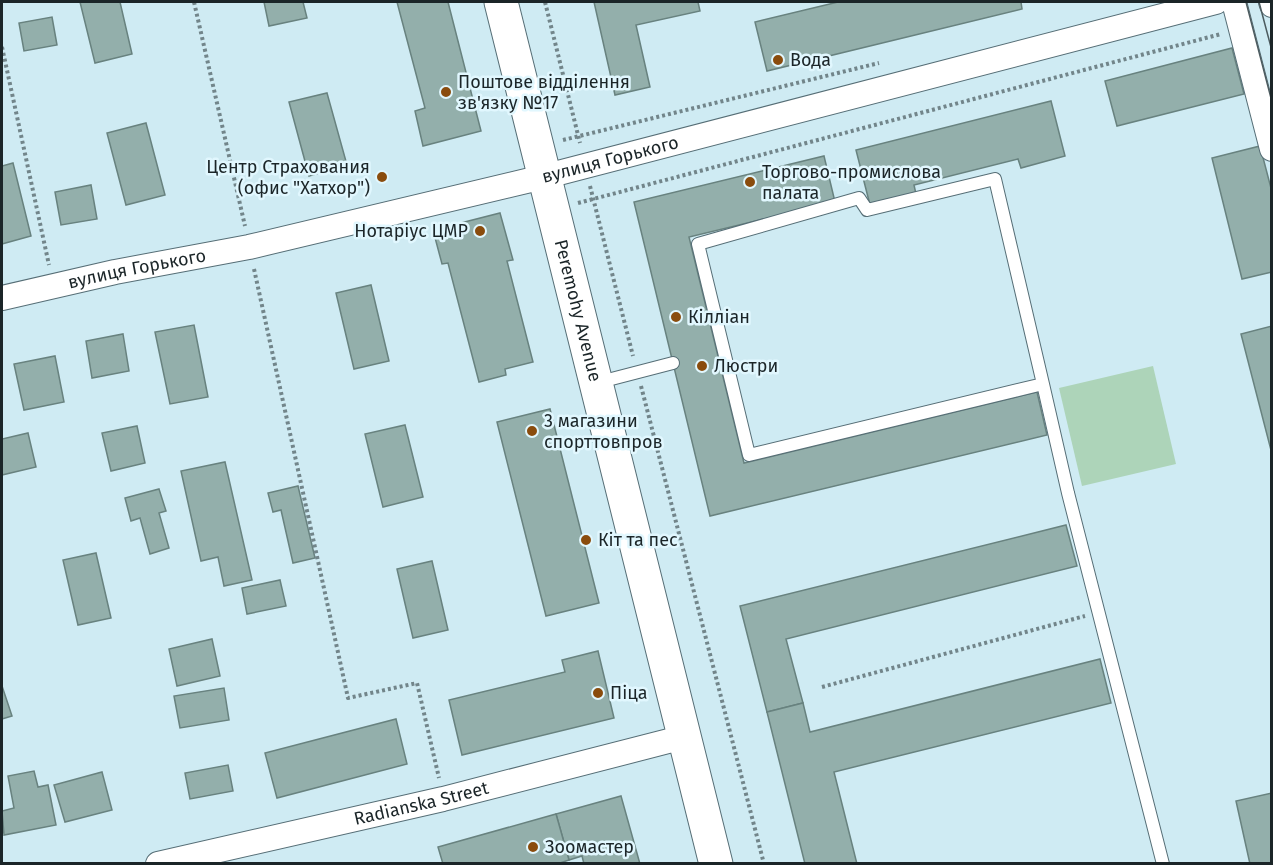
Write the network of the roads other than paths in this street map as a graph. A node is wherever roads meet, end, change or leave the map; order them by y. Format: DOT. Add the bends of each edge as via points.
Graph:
graph roads {
  1 [pos="501,2"];
  2 [pos="1216,2"];
  3 [pos="1234,2"];
  4 [pos="1272,149"];
  5 [pos="543,177"];
  6 [pos="2,298"];
  7 [pos="673,363"];
  8 [pos="595,383"];
  9 [pos="1043,384"];
  10 [pos="684,737"];
  11 [pos="158,864"];
  12 [pos="716,864"];
  13 [pos="1163,864"];
  1 -- 5 [label="main road, Peremohy Avenue"];
  2 -- 5 [label="street, вулиця Горького"];
  3 -- 4 [label="street"];
  5 -- 6 [label="street, вулиця Горького" via="249,247"];
  5 -- 8 [label="main road, Peremohy Avenue"];
  7 -- 8 [label="lane"];
  8 -- 10 [label="main road, Peremohy Avenue"];
  9 -- 9 [label="lane" via="749,455 721,352 698,244 859,198 867,210 995,179"];
  9 -- 13 [label="lane"];
  10 -- 11 [label="street, Radianska Street" via="443,799"];
  10 -- 12 [label="main road, Peremohy Avenue"];
}
